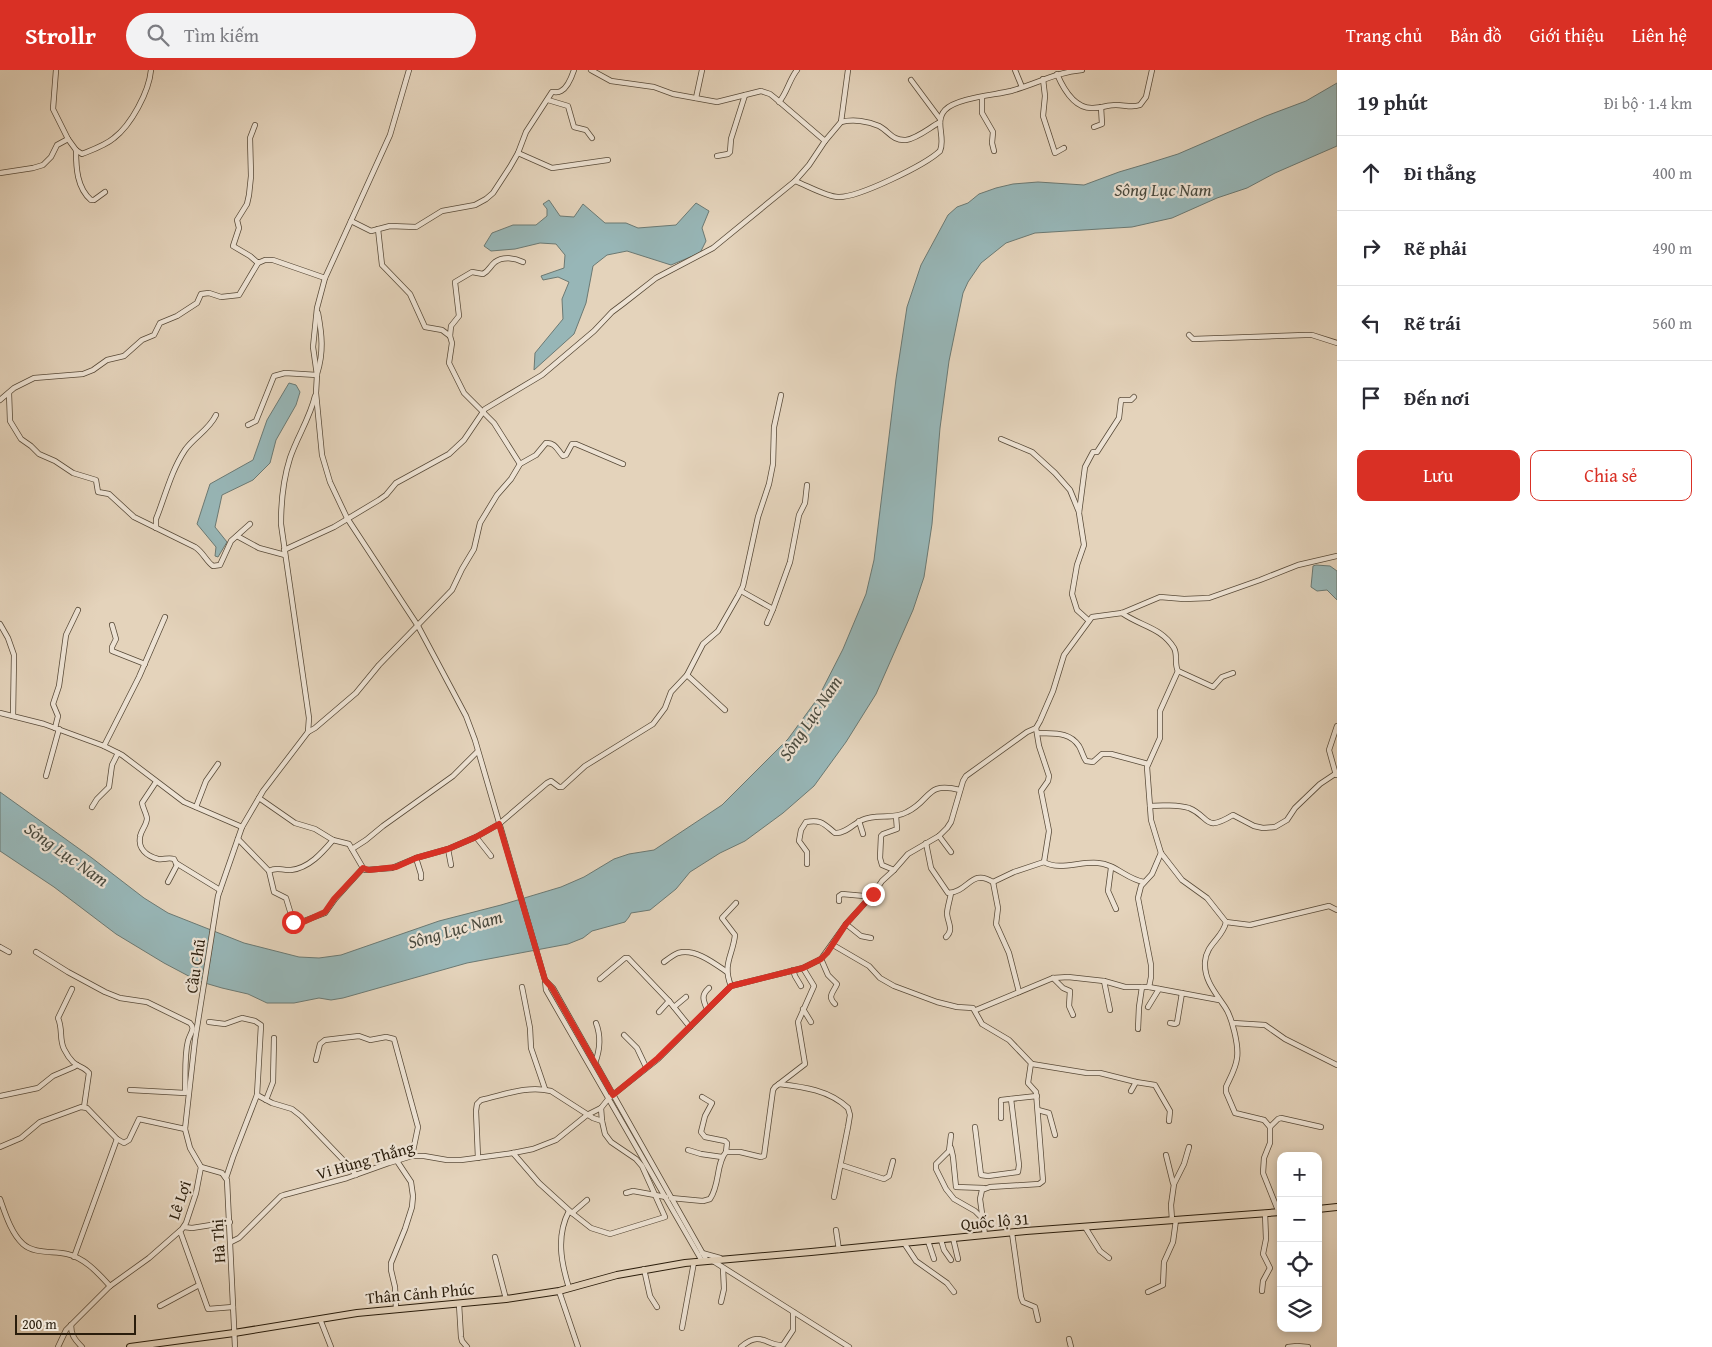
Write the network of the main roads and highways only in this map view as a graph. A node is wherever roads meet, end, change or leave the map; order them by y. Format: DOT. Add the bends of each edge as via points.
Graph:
graph roads {
  1 [pos="1337,1207"];
  2 [pos="1322,1209"];
  3 [pos="1277,1212"];
  4 [pos="707,1261"];
  5 [pos="175,1344"];
  6 [pos="130,1347"];
  1 -- 2 [label="highway"];
  3 -- 4 [label="highway, Quốc lộ 31"];
  4 -- 5 [label="highway, Thân Cảnh Phúc" via="644,1269 559,1291 356,1313"];
  5 -- 6 [label="highway, Thân Cảnh Phúc"];
}
